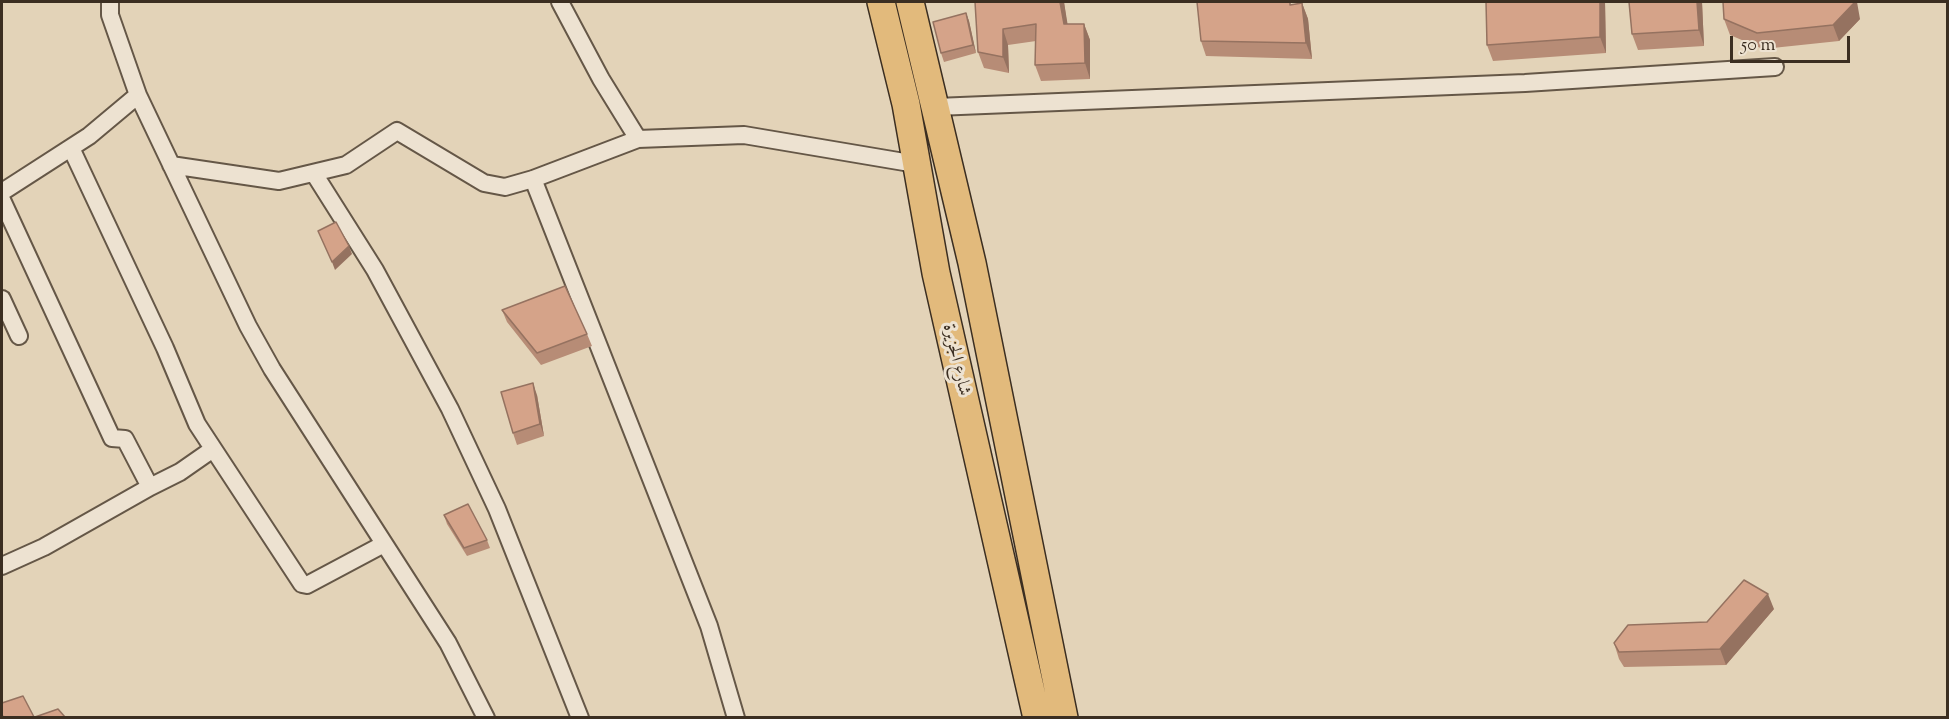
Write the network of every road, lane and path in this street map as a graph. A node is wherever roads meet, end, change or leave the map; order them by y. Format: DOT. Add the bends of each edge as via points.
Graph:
graph roads {
  1 [pos="110,2"];
  2 [pos="560,2"];
  3 [pos="881,2"];
  4 [pos="910,2"];
  5 [pos="1774,67"];
  6 [pos="138,95"];
  7 [pos="936,107"];
  8 [pos="638,139"];
  9 [pos="70,148"];
  10 [pos="916,164"];
  11 [pos="171,165"];
  12 [pos="315,175"];
  13 [pos="534,179"];
  14 [pos="2,192"];
  15 [pos="2,200"];
  16 [pos="972,263"];
  17 [pos="936,273"];
  18 [pos="2,299"];
  19 [pos="19,336"];
  20 [pos="213,449"];
  21 [pos="150,487"];
  22 [pos="384,544"];
  23 [pos="2,566"];
  24 [pos="486,717"];
  25 [pos="580,717"];
  26 [pos="736,717"];
  27 [pos="1037,717"];
  28 [pos="1064,717"];
  1 -- 6 [label="street" via="110,15"];
  2 -- 8 [label="street"];
  3 -- 10 [label="main road, شارع الجزيرة"];
  4 -- 7 [label="main road, شارع الجزيرة"];
  5 -- 7 [label="street" via="1525,83"];
  6 -- 9 [label="street"];
  6 -- 11 [label="street"];
  7 -- 16 [label="main road, شارع الجزيرة"];
  8 -- 10 [label="street" via="744,135"];
  8 -- 13 [label="street"];
  9 -- 14 [label="street"];
  9 -- 20 [label="street" via="197,424"];
  10 -- 17 [label="main road, شارع الجزيرة"];
  11 -- 12 [label="street" via="279,182"];
  11 -- 22 [label="street" via="272,369"];
  12 -- 13 [label="street" via="346,165 397,131 484,183 505,187"];
  12 -- 25 [label="street" via="375,270 450,410 497,509"];
  13 -- 26 [label="street" via="709,626"];
  15 -- 21 [label="street" via="112,438 124,439"];
  16 -- 17 [label="main road"];
  16 -- 28 [label="main road, شارع الجزيرة"];
  17 -- 27 [label="main road, شارع الجزيرة"];
  18 -- 19 [label="street"];
  20 -- 21 [label="street"];
  20 -- 22 [label="street" via="304,586"];
  21 -- 23 [label="street" via="44,548"];
  22 -- 24 [label="street" via="448,643"];
}
